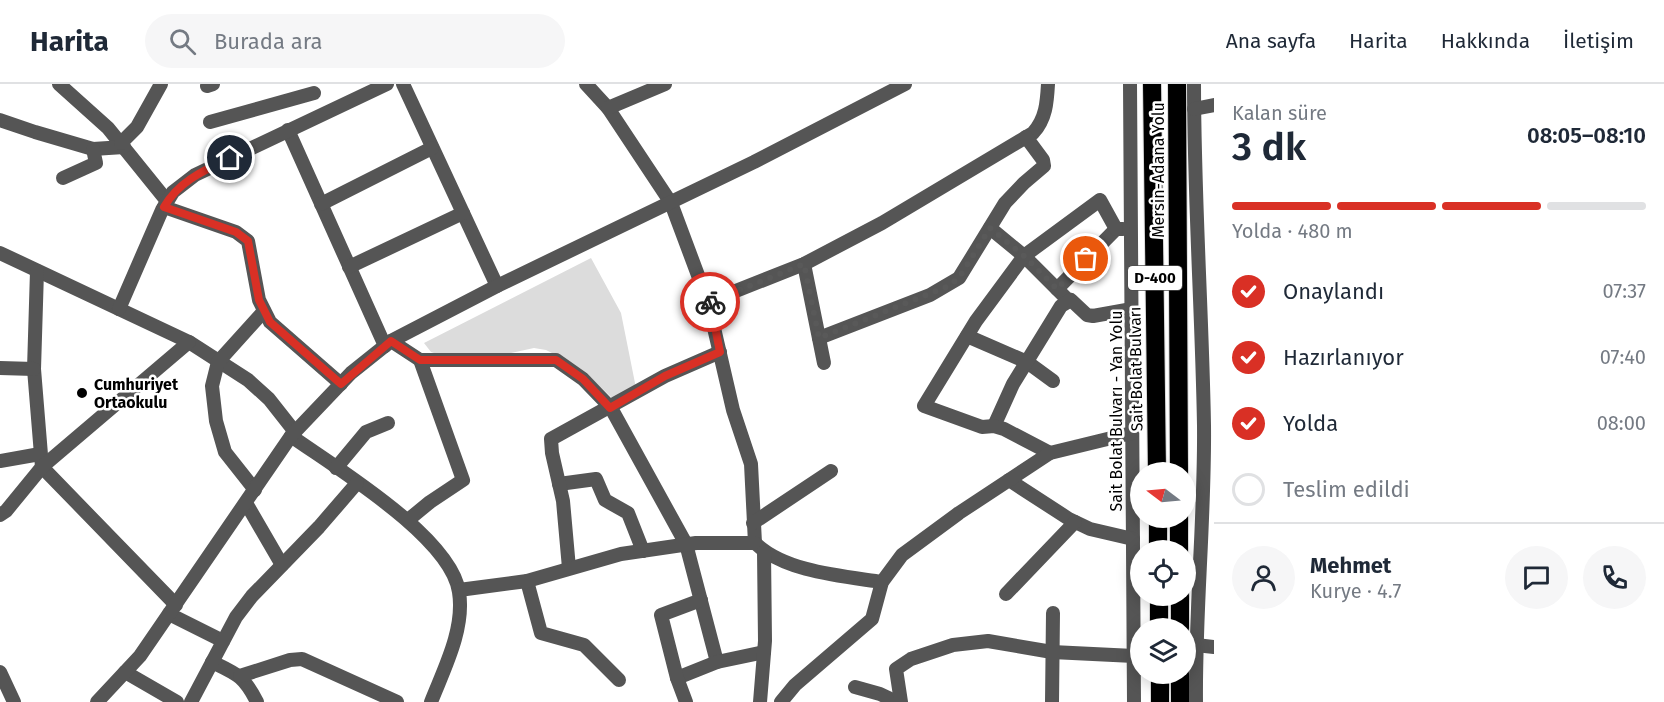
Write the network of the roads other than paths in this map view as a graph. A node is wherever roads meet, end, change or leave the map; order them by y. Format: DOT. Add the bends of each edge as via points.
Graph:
graph roads {
  1 [pos="161,84"];
  2 [pos="387,84"];
  3 [pos="403,84"];
  4 [pos="586,84"];
  5 [pos="665,84"];
  6 [pos="905,84"];
  7 [pos="1048,84"];
  8 [pos="1130,84"];
  9 [pos="1152,84"];
  10 [pos="1177,84"];
  11 [pos="1194,84"];
  12 [pos="68,87"];
  13 [pos="314,88"];
  14 [pos="1214,105"];
  15 [pos="608,108"];
  16 [pos="1194,109"];
  17 [pos="318,116"];
  18 [pos="0,120"];
  19 [pos="210,122"];
  20 [pos="288,130"];
  21 [pos="1026,137"];
  22 [pos="122,145"];
  23 [pos="432,148"];
  24 [pos="93,149"];
  25 [pos="63,178"];
  26 [pos="671,203"];
  27 [pos="166,204"];
  28 [pos="321,204"];
  29 [pos="463,213"];
  30 [pos="990,228"];
  31 [pos="1116,229"];
  32 [pos="1131,229"];
  33 [pos="0,253"];
  34 [pos="1024,256"];
  35 [pos="804,264"];
  36 [pos="349,267"];
  37 [pos="37,270"];
  38 [pos="497,286"];
  39 [pos="1057,289"];
  40 [pos="1068,300"];
  41 [pos="708,302"];
  42 [pos="119,309"];
  43 [pos="1132,309"];
  44 [pos="264,311"];
  45 [pos="1207,333"];
  46 [pos="967,336"];
  47 [pos="819,338"];
  48 [pos="189,342"];
  49 [pos="388,344"];
  50 [pos="720,352"];
  51 [pos="420,360"];
  52 [pos="218,362"];
  53 [pos="1027,362"];
  54 [pos="824,363"];
  55 [pos="0,368"];
  56 [pos="34,369"];
  57 [pos="1053,381"];
  58 [pos="341,384"];
  59 [pos="610,408"];
  60 [pos="388,423"];
  61 [pos="994,426"];
  62 [pos="1209,426"];
  63 [pos="1132,433"];
  64 [pos="293,434"];
  65 [pos="1050,453"];
  66 [pos="41,460"];
  67 [pos="0,461"];
  68 [pos="1157,462"];
  69 [pos="1179,462"];
  70 [pos="336,468"];
  71 [pos="831,471"];
  72 [pos="1009,480"];
  73 [pos="357,483"];
  74 [pos="559,484"];
  75 [pos="255,490"];
  76 [pos="1209,490"];
  77 [pos="246,503"];
  78 [pos="0,514"];
  79 [pos="408,520"];
  80 [pos="1075,522"];
  81 [pos="753,523"];
  82 [pos="1133,539"];
  83 [pos="686,544"];
  84 [pos="760,548"];
  85 [pos="643,550"];
  86 [pos="282,565"];
  87 [pos="569,568"];
  88 [pos="527,581"];
  89 [pos="882,582"];
  90 [pos="459,590"];
  91 [pos="1006,594"];
  92 [pos="701,600"];
  93 [pos="172,610"];
  94 [pos="1053,614"];
  95 [pos="1134,618"];
  96 [pos="223,641"];
  97 [pos="1196,645"];
  98 [pos="1214,647"];
  99 [pos="764,652"];
  100 [pos="1052,652"];
  101 [pos="1130,656"];
  102 [pos="212,662"];
  103 [pos="717,662"];
  104 [pos="0,672"];
  105 [pos="125,672"];
  106 [pos="240,676"];
  107 [pos="677,678"];
  108 [pos="618,680"];
  109 [pos="1134,684"];
  110 [pos="1160,684"];
  111 [pos="1180,684"];
  112 [pos="1196,684"];
  113 [pos="855,687"];
  114 [pos="14,702"];
  115 [pos="97,702"];
  116 [pos="177,702"];
  117 [pos="191,702"];
  118 [pos="257,702"];
  119 [pos="397,702"];
  120 [pos="431,702"];
  121 [pos="686,702"];
  122 [pos="760,702"];
  123 [pos="781,702"];
  124 [pos="899,702"];
  125 [pos="1051,702"];
  126 [pos="1134,702"];
  127 [pos="1160,702"];
  128 [pos="1180,702"];
  129 [pos="1196,702"];
  1 -- 22 [label="street"];
  2 -- 17 [label="street"];
  3 -- 23 [label="street"];
  4 -- 15 [label="street"];
  5 -- 15 [label="street"];
  6 -- 26 [label="street"];
  7 -- 21 [label="street" via="1040,125"];
  8 -- 32 [label="street, Sait Bolat Bulvarı - Yan Yolu"];
  9 -- 68 [label="highway, Sait Bolat Bulvarı / D-400"];
  10 -- 69 [label="highway, Mersin-Adana Yolu / D-400"];
  11 -- 16 [label="street"];
  12 -- 22 [label="street"];
  13 -- 17 [label="street"];
  13 -- 19 [label="street"];
  14 -- 16 [label="street"];
  15 -- 26 [label="street"];
  16 -- 45 [label="street"];
  17 -- 20 [label="street"];
  18 -- 24 [label="street"];
  20 -- 27 [label="street" via="195,175 172,192"];
  20 -- 28 [label="street"];
  21 -- 30 [label="street" via="1044,166 1005,203"];
  21 -- 35 [label="street" via="882,223"];
  22 -- 24 [label="street"];
  22 -- 27 [label="street"];
  23 -- 28 [label="street"];
  23 -- 29 [label="street"];
  24 -- 25 [label="street" via="96,163"];
  26 -- 38 [label="street"];
  26 -- 41 [label="street"];
  27 -- 42 [label="street"];
  27 -- 44 [label="street" via="236,232 248,241"];
  28 -- 36 [label="street"];
  29 -- 36 [label="street"];
  29 -- 38 [label="street"];
  30 -- 34 [label="street"];
  30 -- 47 [label="street" via="959,278 946,287"];
  31 -- 32 [label="street"];
  31 -- 34 [label="street" via="1100,200"];
  31 -- 39 [label="street"];
  32 -- 43 [label="street, Sait Bolat Bulvarı - Yan Yolu"];
  33 -- 37 [label="street"];
  34 -- 39 [label="street"];
  34 -- 46 [label="street"];
  35 -- 41 [label="street"];
  35 -- 47 [label="street"];
  36 -- 49 [label="street"];
  37 -- 42 [label="street"];
  37 -- 56 [label="street"];
  38 -- 49 [label="street"];
  39 -- 40 [label="street"];
  40 -- 43 [label="street" via="1093,316"];
  40 -- 53 [label="street"];
  41 -- 50 [label="street"];
  42 -- 48 [label="street"];
  43 -- 63 [label="street, Sait Bolat Bulvarı - Yan Yolu"];
  44 -- 52 [label="street"];
  44 -- 58 [label="street" via="270,322"];
  45 -- 62 [label="street"];
  46 -- 53 [label="street"];
  46 -- 61 [label="street" via="924,406 982,427"];
  47 -- 54 [label="street"];
  48 -- 52 [label="street"];
  48 -- 66 [label="street"];
  49 -- 51 [label="street"];
  49 -- 58 [label="street"];
  50 -- 59 [label="street" via="665,376"];
  50 -- 81 [label="street" via="751,464"];
  51 -- 59 [label="street" via="556,360 583,379"];
  51 -- 79 [label="street" via="463,480"];
  52 -- 64 [label="street" via="269,399"];
  52 -- 75 [label="street" via="212,386 216,421 225,452"];
  53 -- 57 [label="street"];
  53 -- 61 [label="street"];
  55 -- 56 [label="street"];
  56 -- 66 [label="street"];
  58 -- 64 [label="street"];
  59 -- 74 [label="street" via="551,439"];
  59 -- 83 [label="street"];
  60 -- 70 [label="street" via="366,432"];
  61 -- 65 [label="street"];
  62 -- 76 [label="street"];
  63 -- 65 [label="street"];
  63 -- 82 [label="street, Sait Bolat Bulvarı - Yan Yolu"];
  64 -- 70 [label="street"];
  64 -- 75 [label="street"];
  65 -- 72 [label="street"];
  66 -- 67 [label="street"];
  66 -- 78 [label="street"];
  66 -- 93 [label="street"];
  70 -- 73 [label="street"];
  71 -- 81 [label="street"];
  72 -- 80 [label="street"];
  72 -- 89 [label="street" via="902,555"];
  73 -- 79 [label="street"];
  73 -- 86 [label="street"];
  74 -- 85 [label="street" via="596,479 605,500 628,513"];
  74 -- 87 [label="street"];
  75 -- 77 [label="street"];
  76 -- 97 [label="street"];
  77 -- 86 [label="street"];
  77 -- 93 [label="street"];
  79 -- 90 [label="street" via="444,558"];
  80 -- 82 [label="street"];
  80 -- 91 [label="street"];
  81 -- 84 [label="street"];
  82 -- 95 [label="street, Sait Bolat Bulvarı - Yan Yolu"];
  83 -- 84 [label="street"];
  83 -- 85 [label="street"];
  83 -- 92 [label="street"];
  84 -- 89 [label="street" via="793,565"];
  84 -- 99 [label="street"];
  85 -- 87 [label="street"];
  86 -- 96 [label="street" via="252,596"];
  87 -- 88 [label="street"];
  88 -- 90 [label="street"];
  88 -- 108 [label="street" via="541,633 584,645"];
  89 -- 123 [label="street" via="872,619 795,685"];
  90 -- 120 [label="street" via="459,623"];
  92 -- 103 [label="street"];
  92 -- 107 [label="street" via="661,615"];
  93 -- 96 [label="street"];
  93 -- 105 [label="street"];
  94 -- 100 [label="street"];
  96 -- 102 [label="street"];
  97 -- 98 [label="street"];
  99 -- 103 [label="street"];
  99 -- 122 [label="street"];
  100 -- 101 [label="street"];
  100 -- 124 [label="street" via="988,641 943,648 911,659 896,669"];
  100 -- 125 [label="street"];
  102 -- 106 [label="street"];
  102 -- 117 [label="street"];
  103 -- 107 [label="street"];
  104 -- 114 [label="street"];
  105 -- 115 [label="street"];
  105 -- 116 [label="street"];
  106 -- 118 [label="street"];
  106 -- 119 [label="street" via="302,659"];
  107 -- 121 [label="street"];
  109 -- 126 [label="street, Sait Bolat Bulvarı - Yan Yolu"];
  110 -- 127 [label="highway"];
  111 -- 128 [label="highway"];
  112 -- 129 [label="street"];
  113 -- 124 [label="street"];
}
